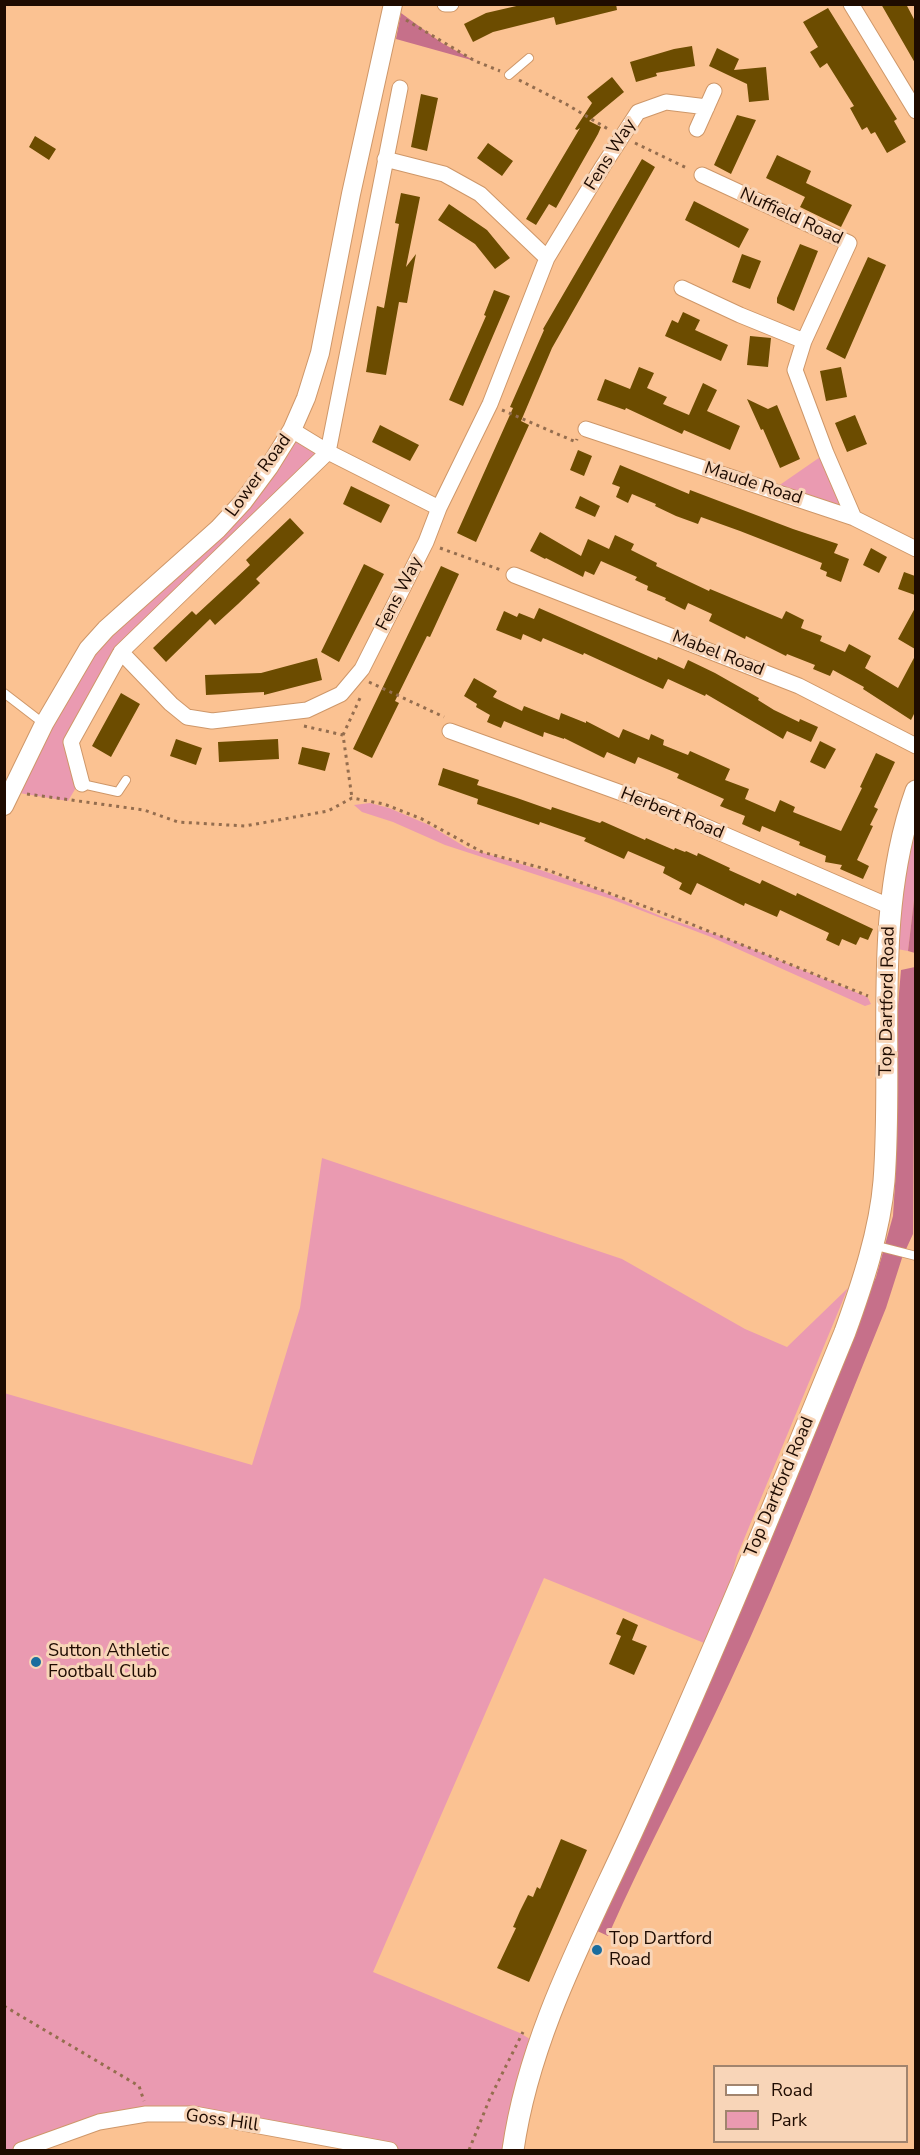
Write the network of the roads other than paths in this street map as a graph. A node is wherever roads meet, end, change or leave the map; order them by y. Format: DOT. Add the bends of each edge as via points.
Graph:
graph roads {
  1 [pos="393,4"];
  2 [pos="445,4"];
  3 [pos="451,4"];
  4 [pos="851,4"];
  5 [pos="529,58"];
  6 [pos="509,75"];
  7 [pos="400,88"];
  8 [pos="714,91"];
  9 [pos="707,107"];
  10 [pos="915,111"];
  11 [pos="697,129"];
  12 [pos="385,159"];
  13 [pos="702,175"];
  14 [pos="547,258"];
  15 [pos="682,288"];
  16 [pos="804,340"];
  17 [pos="586,429"];
  18 [pos="292,430"];
  19 [pos="328,452"];
  20 [pos="440,507"];
  21 [pos="854,518"];
  22 [pos="915,549"];
  23 [pos="511,574"];
  24 [pos="121,652"];
  25 [pos="4,693"];
  26 [pos="44,724"];
  27 [pos="450,731"];
  28 [pos="915,746"];
  29 [pos="126,780"];
  30 [pos="82,784"];
  31 [pos="10,789"];
  32 [pos="915,791"];
  33 [pos="891,907"];
  34 [pos="872,1245"];
  35 [pos="915,1256"];
  36 [pos="21,2151"];
  37 [pos="390,2151"];
  38 [pos="513,2151"];
  1 -- 18 [label="street, Lower Road" via="320,353"];
  2 -- 3 [label="street"];
  4 -- 10 [label="street"];
  5 -- 6 [label="lane"];
  7 -- 12 [label="street"];
  8 -- 9 [label="street"];
  9 -- 11 [label="street"];
  9 -- 14 [label="street, Fens Way" via="666,102 638,112"];
  12 -- 14 [label="street" via="444,174 480,194"];
  12 -- 19 [label="street"];
  13 -- 16 [label="street, Nuffield Road" via="849,243"];
  14 -- 20 [label="street, Fens Way" via="490,404"];
  15 -- 16 [label="street"];
  16 -- 21 [label="street, Nuffield Road" via="795,370"];
  17 -- 21 [label="street, Maude Road"];
  18 -- 19 [label="street"];
  18 -- 26 [label="street, Lower Road" via="270,467 218,529 88,649"];
  19 -- 20 [label="street"];
  19 -- 24 [label="street, Lower Road"];
  20 -- 24 [label="street, Fens Way" via="362,679 307,710 212,721 187,717"];
  21 -- 22 [label="street, Maude Road"];
  23 -- 28 [label="street, Mabel Road" via="799,686"];
  24 -- 30 [label="street, Lower Road" via="71,742"];
  25 -- 26 [label="lane"];
  26 -- 31 [label="street, Lower Road"];
  27 -- 33 [label="street, Herbert Road" via="663,808"];
  29 -- 30 [label="lane" via="118,792"];
  32 -- 33 [label="main road, Top Dartford Road" via="897,859"];
  33 -- 34 [label="main road, Top Dartford Road" via="884,1183"];
  34 -- 35 [label="lane"];
  34 -- 38 [label="main road, Top Dartford Road" via="845,1332 714,1647 539,2044"];
  36 -- 37 [label="street, Goss Hill" via="99,2122 146,2114 194,2114"];
}
